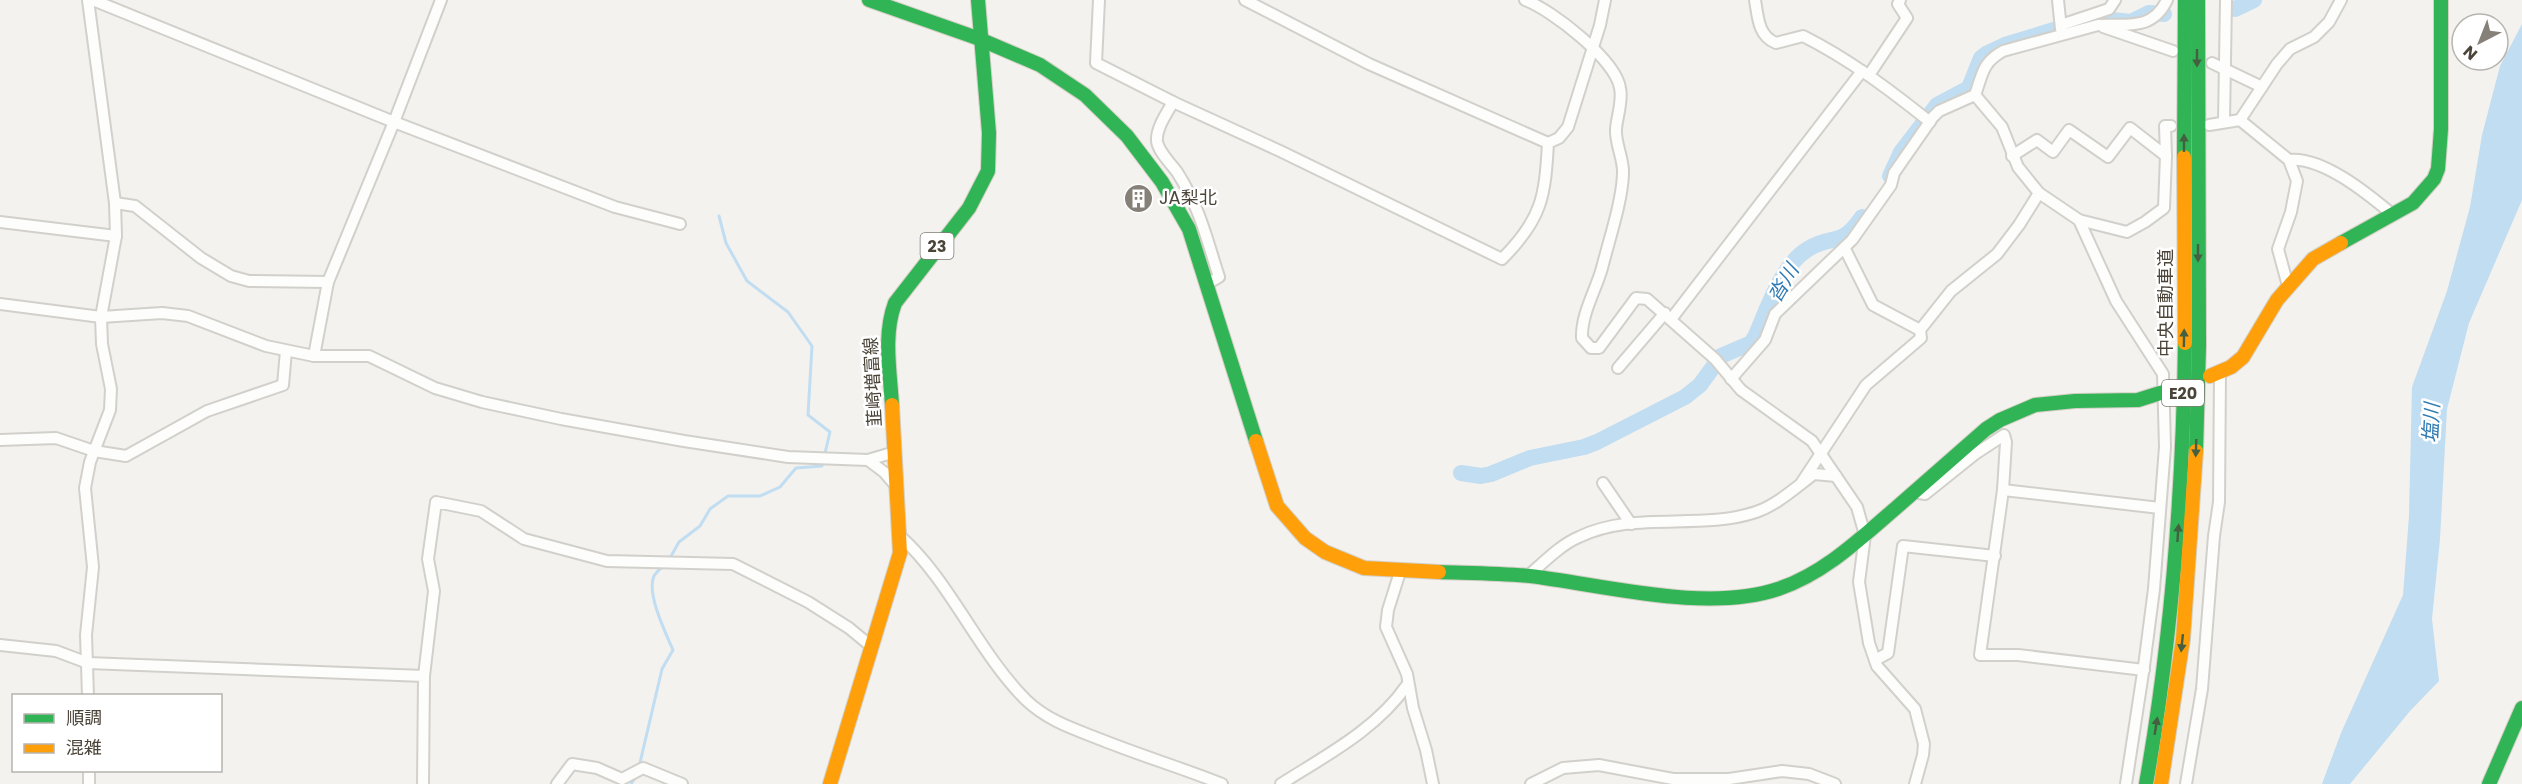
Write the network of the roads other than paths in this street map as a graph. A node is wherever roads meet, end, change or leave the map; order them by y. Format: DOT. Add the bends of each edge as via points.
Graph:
graph roads {
  1 [pos="88,0"];
  2 [pos="93,0"];
  3 [pos="441,0"];
  4 [pos="869,0"];
  5 [pos="978,0"];
  6 [pos="1099,0"];
  7 [pos="1245,0"];
  8 [pos="1525,0"];
  9 [pos="1605,0"];
  10 [pos="1755,0"];
  11 [pos="1900,0"];
  12 [pos="2058,0"];
  13 [pos="2115,0"];
  14 [pos="2167,0"];
  15 [pos="2185,0"];
  16 [pos="2198,0"];
  17 [pos="2226,0"];
  18 [pos="2342,0"];
  19 [pos="2441,0"];
  20 [pos="2080,18"];
  21 [pos="2094,26"];
  22 [pos="2061,29"];
  23 [pos="982,41"];
  24 [pos="1592,46"];
  25 [pos="2173,51"];
  26 [pos="2212,63"];
  27 [pos="2224,70"];
  28 [pos="1865,73"];
  29 [pos="2262,87"];
  30 [pos="1976,95"];
  31 [pos="1173,102"];
  32 [pos="2240,120"];
  33 [pos="394,122"];
  34 [pos="1930,122"];
  35 [pos="2224,122"];
  36 [pos="2209,125"];
  37 [pos="2171,126"];
  38 [pos="1548,142"];
  39 [pos="2012,156"];
  40 [pos="2166,156"];
  41 [pos="2289,160"];
  42 [pos="2039,193"];
  43 [pos="115,203"];
  44 [pos="2392,214"];
  45 [pos="2079,220"];
  46 [pos="0,222"];
  47 [pos="680,224"];
  48 [pos="116,236"];
  49 [pos="1845,249"];
  50 [pos="328,282"];
  51 [pos="1207,284"];
  52 [pos="2288,286"];
  53 [pos="0,304"];
  54 [pos="1668,316"];
  55 [pos="101,317"];
  56 [pos="1920,330"];
  57 [pos="286,351"];
  58 [pos="314,357"];
  59 [pos="1618,368"];
  60 [pos="2215,374"];
  61 [pos="1731,379"];
  62 [pos="2168,391"];
  63 [pos="0,440"];
  64 [pos="94,451"];
  65 [pos="895,452"];
  66 [pos="1822,454"];
  67 [pos="868,460"];
  68 [pos="1836,476"];
  69 [pos="1802,482"];
  70 [pos="1603,483"];
  71 [pos="896,486"];
  72 [pos="2003,490"];
  73 [pos="1914,492"];
  74 [pos="2160,508"];
  75 [pos="1631,524"];
  76 [pos="1865,535"];
  77 [pos="901,537"];
  78 [pos="1995,556"];
  79 [pos="1400,572"];
  80 [pos="1528,576"];
  81 [pos="0,645"];
  82 [pos="872,647"];
  83 [pos="1875,660"];
  84 [pos="88,663"];
  85 [pos="2144,670"];
  86 [pos="424,676"];
  87 [pos="1407,685"];
  88 [pos="88,694"];
  89 [pos="2522,708"];
  90 [pos="1215,783"];
  91 [pos="423,784"];
  92 [pos="557,784"];
  93 [pos="682,784"];
  94 [pos="830,784"];
  95 [pos="1281,784"];
  96 [pos="1433,784"];
  97 [pos="1531,784"];
  98 [pos="1835,784"];
  99 [pos="1915,784"];
  100 [pos="2126,784"];
  101 [pos="2146,784"];
  102 [pos="2161,784"];
  103 [pos="2186,784"];
  104 [pos="2489,784"];
  1 -- 43 [label="street"];
  2 -- 33 [label="street"];
  3 -- 33 [label="street"];
  4 -- 23 [label="main road"];
  5 -- 23 [label="main road, 韮崎増富線 / 23"];
  6 -- 31 [label="street" via="1096,63"];
  7 -- 38 [label="street" via="1369,64"];
  8 -- 24 [label="street" via="1566,24"];
  9 -- 24 [label="street"];
  10 -- 28 [label="street" via="1758,22 1766,38 1776,43 1803,36"];
  11 -- 28 [label="street" via="1898,4 1906,18"];
  12 -- 22 [label="street"];
  13 -- 20 [label="street" via="2109,9"];
  14 -- 21 [label="street" via="2154,16 2140,24"];
  101 -- 15 [label="main road, 中央自動車道 / E20, one-way" via="2173,602 2178,520 2184,351"];
  16 -- 102 [label="main road, 中央自動車道 / E20, one-way" via="2198,394 2193,518 2178,678"];
  17 -- 27 [label="street"];
  18 -- 29 [label="street" via="2329,22 2314,38 2290,49"];
  19 -- 44 [label="main road" via="2438,169 2413,203"];
  20 -- 21 [label="street"];
  20 -- 22 [label="street"];
  21 -- 22 [label="street"];
  21 -- 25 [label="street"];
  22 -- 30 [label="street" via="1989,60"];
  23 -- 51 [label="main road" via="1058,76 1119,129 1152,166 1175,201"];
  23 -- 65 [label="main road, 韮崎増富線 / 23" via="988,171 969,208 918,270 889,319"];
  24 -- 38 [label="street" via="1568,127 1559,138"];
  24 -- 54 [label="street" via="1620,87 1616,132 1623,174 1611,235 1582,338 1592,348 1599,348 1636,298 1647,298"];
  26 -- 27 [label="street"];
  27 -- 29 [label="street"];
  27 -- 35 [label="street"];
  28 -- 34 [label="street"];
  28 -- 54 [label="street"];
  29 -- 32 [label="street"];
  30 -- 34 [label="street" via="1939,111"];
  30 -- 39 [label="street" via="2002,127"];
  31 -- 38 [label="street" via="1502,259 1518,244 1539,209 1545,187"];
  31 -- 51 [label="street" via="1157,133 1157,143 1199,212 1208,236 1218,277"];
  32 -- 35 [label="street"];
  32 -- 41 [label="street"];
  33 -- 47 [label="street" via="615,207"];
  33 -- 50 [label="street"];
  34 -- 49 [label="street"];
  35 -- 36 [label="street"];
  37 -- 40 [label="street" via="2165,126"];
  39 -- 40 [label="street" via="2037,140 2053,152 2069,130 2108,157 2130,128"];
  39 -- 42 [label="street"];
  40 -- 45 [label="street" via="2163,208 2159,213 2127,231"];
  41 -- 44 [label="street" via="2298,159 2335,173"];
  41 -- 52 [label="street" via="2297,181 2278,249"];
  42 -- 45 [label="street"];
  42 -- 56 [label="street" via="1997,254 1951,291"];
  43 -- 48 [label="street"];
  43 -- 50 [label="street" via="135,206 201,258 231,276 249,281"];
  44 -- 52 [label="main road" via="2313,260"];
  45 -- 62 [label="street" via="2116,301 2163,374"];
  46 -- 48 [label="street"];
  48 -- 55 [label="street"];
  49 -- 56 [label="street" via="1873,305"];
  49 -- 61 [label="street" via="1775,314 1765,340"];
  50 -- 58 [label="street"];
  51 -- 79 [label="main road" via="1277,506 1305,538 1324,552 1364,568"];
  52 -- 60 [label="main road" via="2243,357"];
  53 -- 55 [label="street"];
  54 -- 59 [label="street"];
  54 -- 61 [label="street"];
  55 -- 57 [label="street" via="162,313 188,316"];
  55 -- 64 [label="street" via="111,389 110,410"];
  56 -- 66 [label="street" via="1921,338 1866,385"];
  57 -- 58 [label="street"];
  57 -- 64 [label="street" via="283,386 207,411 126,456"];
  58 -- 67 [label="street" via="369,356 435,388 561,419 788,457"];
  60 -- 103 [label="street" via="2219,502 2202,689"];
  61 -- 66 [label="street" via="1812,441"];
  62 -- 73 [label="main road" via="2138,400 2050,402 2020,411 1986,429"];
  62 -- 74 [label="street"];
  63 -- 64 [label="street" via="56,438"];
  64 -- 84 [label="street" via="85,488 93,567 86,635"];
  65 -- 67 [label="street"];
  65 -- 71 [label="main road, 韮崎増富線 / 23"];
  66 -- 68 [label="street"];
  66 -- 69 [label="street"];
  67 -- 71 [label="street"];
  68 -- 69 [label="street" via="1814,474"];
  68 -- 76 [label="street" via="1857,507"];
  69 -- 75 [label="street" via="1758,511 1729,520"];
  70 -- 75 [label="street"];
  71 -- 77 [label="main road, 韮崎増富線 / 23"];
  72 -- 73 [label="street" via="2004,435 1925,494"];
  72 -- 74 [label="street"];
  72 -- 78 [label="street"];
  73 -- 76 [label="main road"];
  74 -- 85 [label="street"];
  75 -- 80 [label="street" via="1578,537"];
  76 -- 80 [label="main road" via="1809,575 1751,596 1682,597"];
  76 -- 83 [label="street" via="1859,582"];
  77 -- 82 [label="main road, 韮崎増富線 / 23" via="898,564"];
  77 -- 90 [label="street" via="927,566 1002,671 1050,719"];
  78 -- 83 [label="street" via="1903,546 1888,653"];
  78 -- 85 [label="street" via="1980,655 2018,655"];
  79 -- 80 [label="main road" via="1438,570"];
  79 -- 87 [label="street" via="1386,627 1403,663"];
  81 -- 84 [label="street" via="56,651"];
  82 -- 86 [label="street" via="808,602 733,564 607,561 524,539 481,511 436,502 428,559 434,591"];
  82 -- 94 [label="main road, 韮崎増富線 / 23"];
  83 -- 99 [label="street" via="1915,709 1924,744"];
  84 -- 86 [label="street"];
  84 -- 88 [label="street"];
  85 -- 100 [label="street"];
  86 -- 91 [label="street"];
  87 -- 95 [label="street" via="1379,717"];
  87 -- 96 [label="street"];
  89 -- 104 [label="main road"];
  92 -- 93 [label="street" via="572,764 597,768 622,779 644,768"];
  97 -- 98 [label="street" via="1563,768 1599,765 1673,779 1729,779 1782,771 1809,774"];
}
